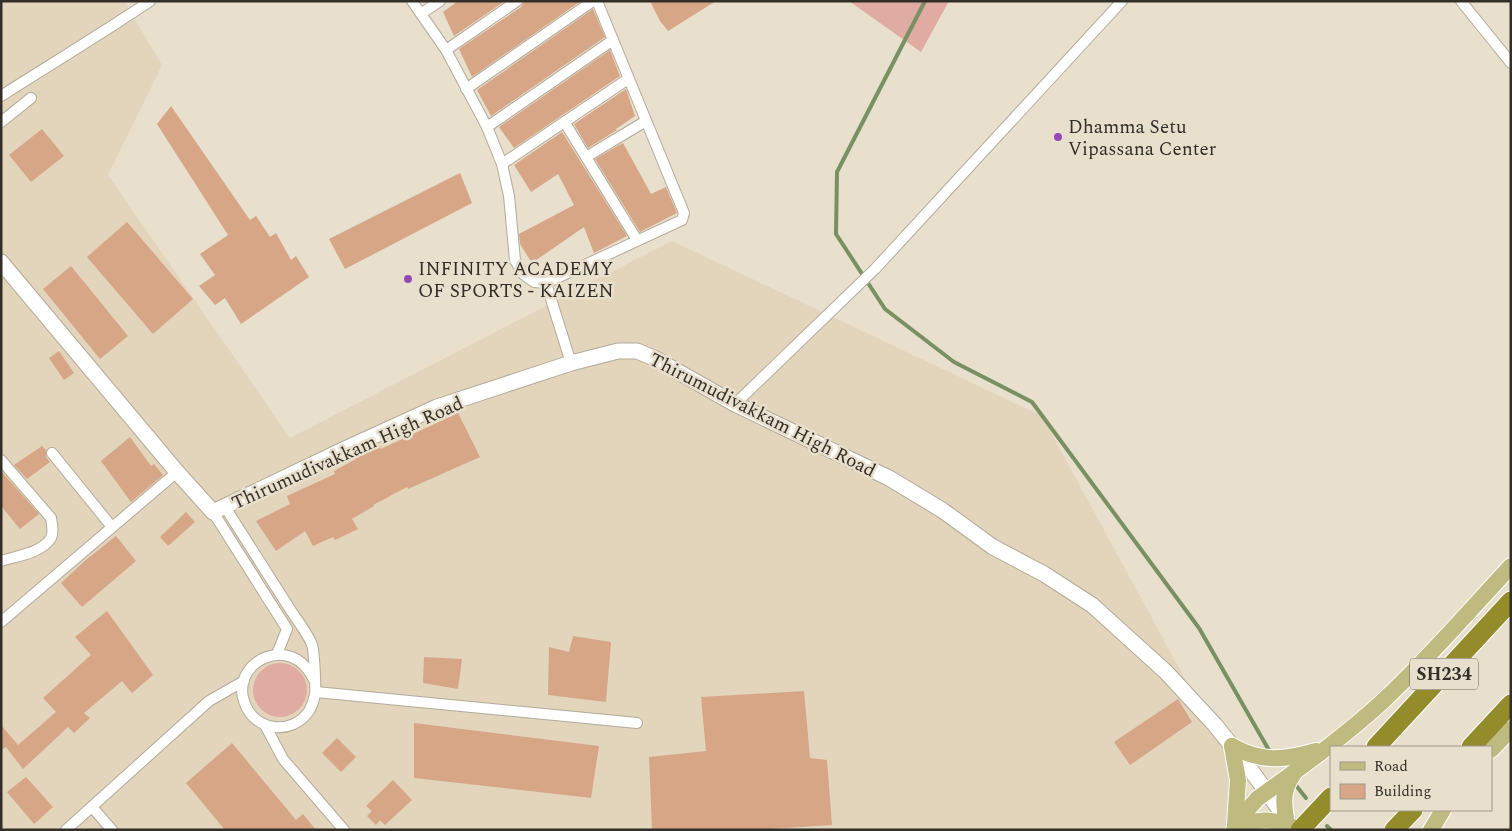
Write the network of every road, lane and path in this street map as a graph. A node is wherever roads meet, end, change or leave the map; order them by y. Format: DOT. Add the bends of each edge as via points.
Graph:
graph roads {
  1 [pos="150,1"];
  2 [pos="412,1"];
  3 [pos="440,1"];
  4 [pos="517,1"];
  5 [pos="593,1"];
  6 [pos="598,1"];
  7 [pos="1122,1"];
  8 [pos="1462,1"];
  9 [pos="422,13"];
  10 [pos="613,40"];
  11 [pos="446,50"];
  12 [pos="1511,63"];
  13 [pos="628,79"];
  14 [pos="466,89"];
  15 [pos="1,96"];
  16 [pos="31,98"];
  17 [pos="646,121"];
  18 [pos="1,122"];
  19 [pos="565,123"];
  20 [pos="487,127"];
  21 [pos="586,157"];
  22 [pos="502,164"];
  23 [pos="637,240"];
  24 [pos="1,262"];
  25 [pos="546,283"];
  26 [pos="571,363"];
  27 [pos="735,404"];
  28 [pos="52,453"];
  29 [pos="1,460"];
  30 [pos="177,472"];
  31 [pos="219,510"];
  32 [pos="112,527"];
  33 [pos="1,561"];
  34 [pos="1511,566"];
  35 [pos="1511,601"];
  36 [pos="1,622"];
  37 [pos="277,654"];
  38 [pos="314,680"];
  39 [pos="244,681"];
  40 [pos="316,692"];
  41 [pos="1511,704"];
  42 [pos="637,723"];
  43 [pos="265,725"];
  44 [pos="1511,729"];
  45 [pos="1332,744"];
  46 [pos="1232,746"];
  47 [pos="1377,746"];
  48 [pos="1472,746"];
  49 [pos="1492,749"];
  50 [pos="1296,770"];
  51 [pos="1267,792"];
  52 [pos="1330,798"];
  53 [pos="92,807"];
  54 [pos="1412,811"];
  55 [pos="1442,811"];
  56 [pos="1295,826"];
  57 [pos="66,830"];
  58 [pos="112,830"];
  59 [pos="344,830"];
  60 [pos="1234,830"];
  61 [pos="1239,830"];
  62 [pos="1394,830"];
  63 [pos="1431,830"];
  1 -- 15 [label="street"];
  2 -- 9 [label="street"];
  3 -- 9 [label="street"];
  4 -- 11 [label="street"];
  5 -- 14 [label="street"];
  6 -- 10 [label="street"];
  7 -- 27 [label="street" via="875,269"];
  8 -- 12 [label="street"];
  9 -- 11 [label="street"];
  10 -- 13 [label="street"];
  10 -- 20 [label="street"];
  11 -- 14 [label="street"];
  13 -- 17 [label="street"];
  13 -- 19 [label="street"];
  14 -- 20 [label="street"];
  16 -- 18 [label="street"];
  17 -- 21 [label="street"];
  17 -- 23 [label="street" via="684,213 676,224"];
  19 -- 21 [label="street"];
  19 -- 22 [label="street"];
  20 -- 22 [label="street"];
  21 -- 23 [label="street"];
  22 -- 25 [label="street" via="509,196 514,260 523,274 534,282"];
  23 -- 25 [label="street"];
  24 -- 30 [label="main road, Thirumudivakkam High Road"];
  25 -- 26 [label="street"];
  26 -- 27 [label="main road, Thirumudivakkam High Road" via="618,351 636,351"];
  26 -- 31 [label="main road, Thirumudivakkam High Road" via="437,407"];
  27 -- 46 [label="main road, Thirumudivakkam High Road" via="889,478 942,510 993,547 1078,595 1166,672"];
  28 -- 32 [label="street"];
  29 -- 33 [label="street" via="51,518 53,529 51,538 42,546"];
  30 -- 31 [label="main road, Thirumudivakkam High Road"];
  30 -- 32 [label="street"];
  31 -- 37 [label="street" via="287,629"];
  31 -- 38 [label="street" via="312,645"];
  32 -- 36 [label="street"];
  34 -- 45 [label="main road" via="1397,687"];
  35 -- 47 [label="highway, SH234"];
  37 -- 38 [label="street" via="296,658 310,671"];
  37 -- 39 [label="street" via="260,660"];
  38 -- 40 [label="street"];
  39 -- 43 [label="street" via="242,692 248,712"];
  39 -- 53 [label="street" via="209,701"];
  40 -- 42 [label="street"];
  40 -- 43 [label="street" via="314,702 302,719 284,727"];
  41 -- 48 [label="highway"];
  43 -- 59 [label="street" via="283,759"];
  44 -- 49 [label="main road"];
  45 -- 46 [label="main road" via="1302,755 1273,759"];
  45 -- 50 [label="main road"];
  46 -- 51 [label="main road, Thirumudivakkam High Road"];
  46 -- 60 [label="main road" via="1238,780"];
  50 -- 51 [label="main road"];
  50 -- 56 [label="main road" via="1284,790 1283,799"];
  51 -- 56 [label="main road, Thirumudivakkam High Road"];
  51 -- 60 [label="main road" via="1248,808"];
  52 -- 56 [label="highway"];
  53 -- 57 [label="street"];
  53 -- 58 [label="street"];
  54 -- 62 [label="highway"];
  55 -- 63 [label="main road"];
  56 -- 61 [label="main road" via="1265,819"];
}
